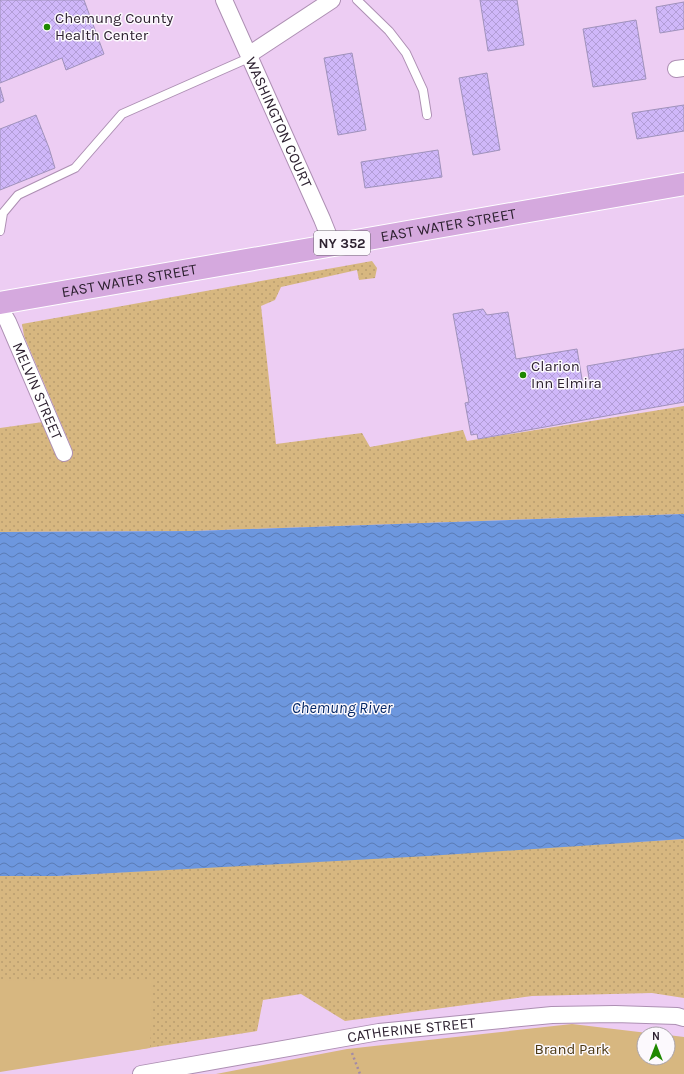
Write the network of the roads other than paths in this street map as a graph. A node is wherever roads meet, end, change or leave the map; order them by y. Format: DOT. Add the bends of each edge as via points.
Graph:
graph roads {
  1 [pos="224,0"];
  2 [pos="332,0"];
  3 [pos="357,0"];
  4 [pos="250,55"];
  5 [pos="428,115"];
  6 [pos="684,184"];
  7 [pos="0,231"];
  8 [pos="332,244"];
  9 [pos="0,303"];
  10 [pos="0,308"];
  11 [pos="64,453"];
  12 [pos="684,1018"];
  13 [pos="141,1074"];
  1 -- 4 [label="street, WASHINGTON COURT"];
  2 -- 4 [label="street"];
  3 -- 5 [label="lane" via="389,31 406,53 423,90"];
  4 -- 7 [label="lane" via="122,114 75,168 18,195 3,213"];
  4 -- 8 [label="street, WASHINGTON COURT"];
  6 -- 8 [label="main road, EAST WATER STREET / NY 352"];
  8 -- 9 [label="main road, EAST WATER STREET / NY 352"];
  10 -- 11 [label="street, MELVIN STREET"];
  12 -- 13 [label="street, CATHERINE STREET" via="615,1014 552,1015 379,1032"];
}
